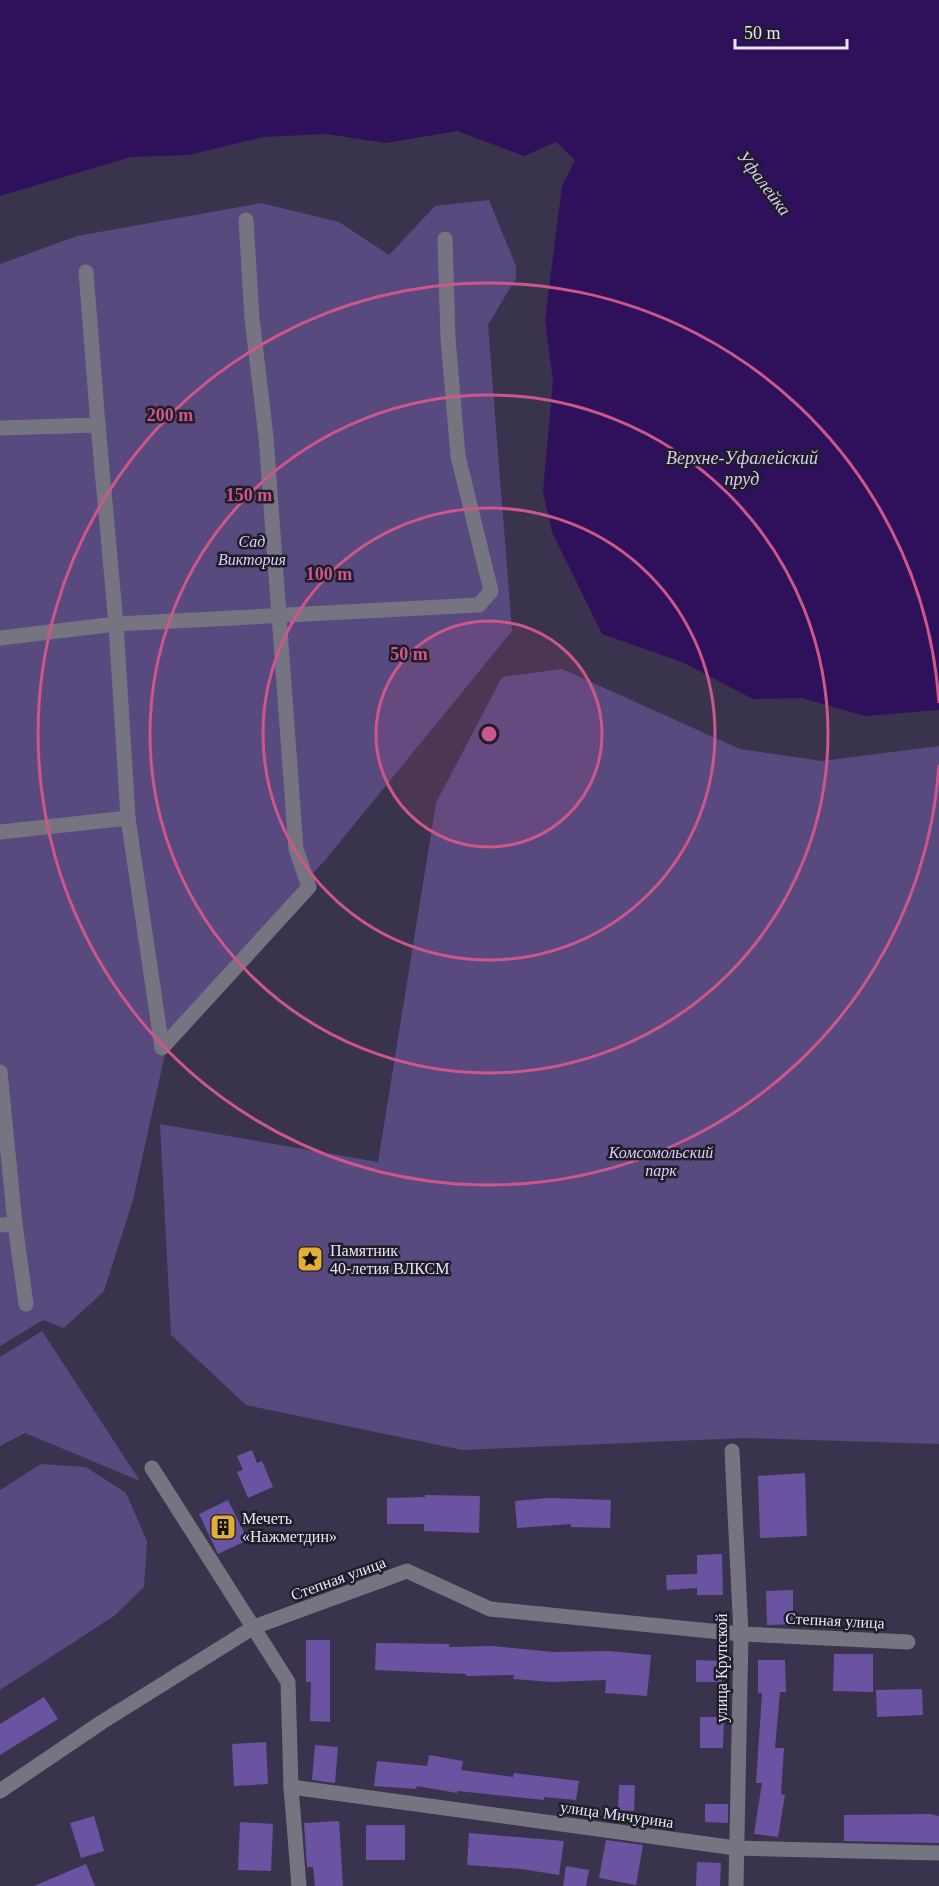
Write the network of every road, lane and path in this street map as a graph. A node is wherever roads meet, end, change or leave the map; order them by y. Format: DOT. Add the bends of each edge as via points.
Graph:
graph roads {
  1 [pos="246,220"];
  2 [pos="445,239"];
  3 [pos="86,272"];
  4 [pos="98,425"];
  5 [pos="0,428"];
  6 [pos="277,617"];
  7 [pos="116,624"];
  8 [pos="0,638"];
  9 [pos="128,818"];
  10 [pos="0,832"];
  11 [pos="0,1072"];
  12 [pos="7,1225"];
  13 [pos="26,1304"];
  14 [pos="732,1451"];
  15 [pos="152,1468"];
  16 [pos="254,1628"];
  17 [pos="741,1634"];
  18 [pos="908,1642"];
  19 [pos="291,1787"];
  20 [pos="0,1791"];
  21 [pos="736,1848"];
  22 [pos="939,1853"];
  23 [pos="299,1886"];
  24 [pos="736,1886"];
  1 -- 6 [label="street" via="252,318 266,437"];
  2 -- 6 [label="street" via="458,456 491,591 479,605"];
  3 -- 4 [label="street"];
  4 -- 5 [label="street"];
  4 -- 7 [label="street"];
  6 -- 7 [label="street"];
  6 -- 9 [label="street" via="296,849 309,887 162,1048"];
  7 -- 8 [label="street"];
  7 -- 9 [label="street"];
  9 -- 10 [label="street"];
  11 -- 12 [label="street"];
  12 -- 13 [label="street"];
  14 -- 17 [label="street, улица Крупской"];
  15 -- 16 [label="street"];
  16 -- 17 [label="street, Степная улица" via="407,1571 490,1609"];
  16 -- 19 [label="street" via="288,1682"];
  16 -- 20 [label="street, Степная улица"];
  17 -- 18 [label="street, Степная улица"];
  17 -- 21 [label="street, улица Крупской"];
  19 -- 21 [label="street, улица Мичурина"];
  19 -- 23 [label="street"];
  21 -- 22 [label="street, улица Мичурина"];
  21 -- 24 [label="street, улица Крупской"];
}
